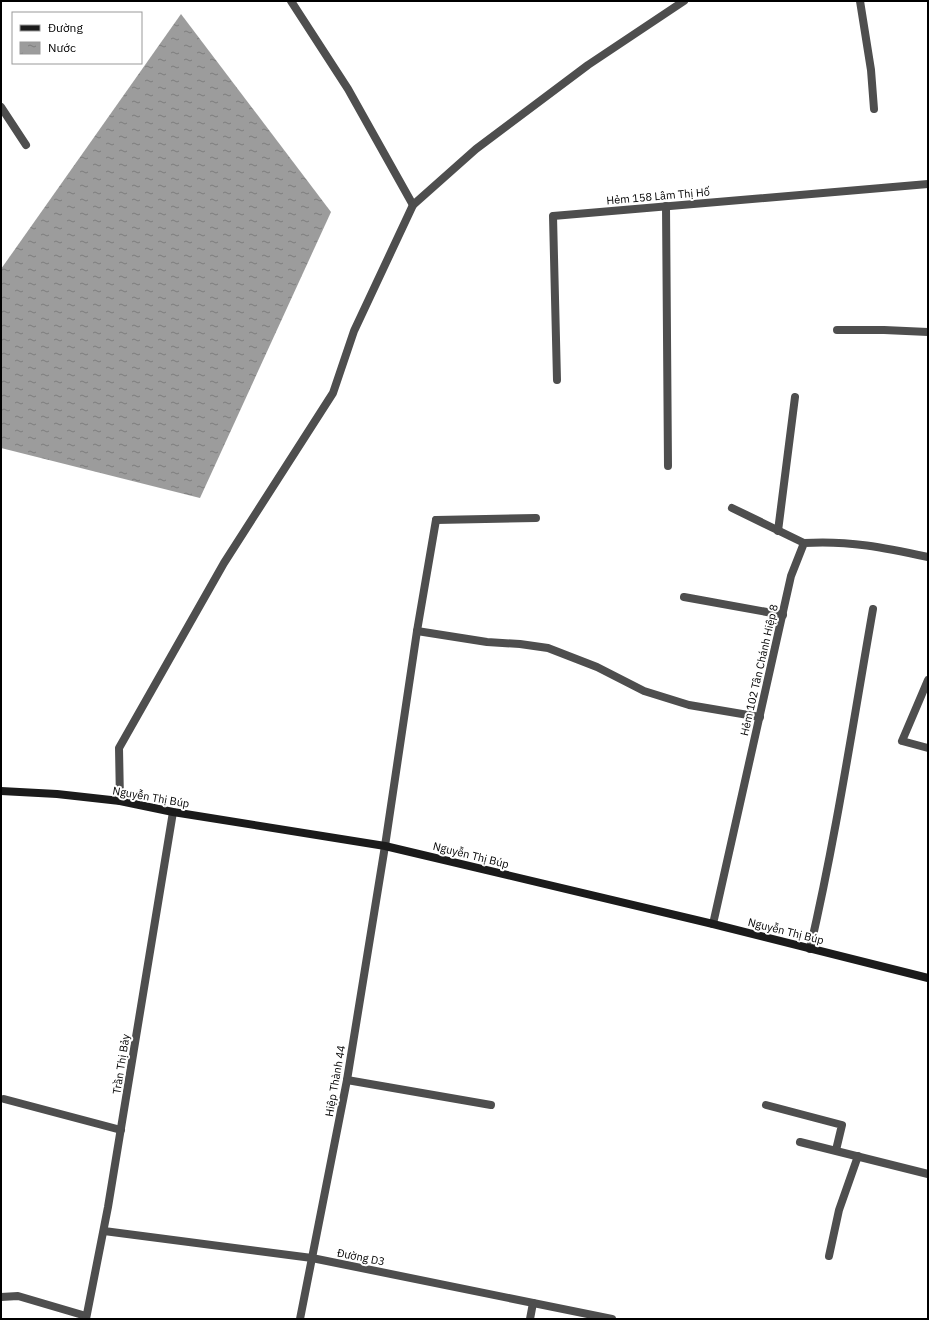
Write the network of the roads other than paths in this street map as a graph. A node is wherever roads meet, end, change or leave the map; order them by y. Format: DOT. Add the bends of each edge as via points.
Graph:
graph roads {
  1 [pos="291,1"];
  2 [pos="684,1"];
  3 [pos="860,1"];
  4 [pos="1,107"];
  5 [pos="874,109"];
  6 [pos="26,145"];
  7 [pos="928,184"];
  8 [pos="413,205"];
  9 [pos="666,206"];
  10 [pos="837,330"];
  11 [pos="928,332"];
  12 [pos="557,380"];
  13 [pos="795,397"];
  14 [pos="668,466"];
  15 [pos="732,508"];
  16 [pos="536,518"];
  17 [pos="778,531"];
  18 [pos="804,543"];
  19 [pos="928,557"];
  20 [pos="684,597"];
  21 [pos="873,610"];
  22 [pos="783,615"];
  23 [pos="416,631"];
  24 [pos="928,680"];
  25 [pos="760,717"];
  26 [pos="928,748"];
  27 [pos="1,791"];
  28 [pos="120,801"];
  29 [pos="173,812"];
  30 [pos="385,846"];
  31 [pos="713,924"];
  32 [pos="810,949"];
  33 [pos="928,978"];
  34 [pos="347,1080"];
  35 [pos="4,1099"];
  36 [pos="766,1104"];
  37 [pos="491,1105"];
  38 [pos="121,1130"];
  39 [pos="800,1142"];
  40 [pos="836,1150"];
  41 [pos="858,1156"];
  42 [pos="928,1174"];
  43 [pos="104,1231"];
  44 [pos="829,1256"];
  45 [pos="312,1258"];
  46 [pos="1,1297"];
  47 [pos="533,1303"];
  48 [pos="86,1318"];
  49 [pos="300,1319"];
  50 [pos="530,1319"];
  51 [pos="612,1319"];
  1 -- 8 [label="street" via="348,89"];
  2 -- 8 [label="street" via="588,65 476,149"];
  3 -- 5 [label="street" via="871,70"];
  4 -- 6 [label="street"];
  7 -- 9 [label="street, Hẻm 158 Lâm Thị Hố"];
  8 -- 28 [label="street" via="354,331 333,393 224,563 119,748"];
  9 -- 12 [label="street, Hẻm 158 Lâm Thị Hố" via="553,216"];
  9 -- 14 [label="street"];
  10 -- 11 [label="street"];
  13 -- 17 [label="street"];
  15 -- 17 [label="street"];
  16 -- 23 [label="street, Hiệp Thành 44" via="436,520"];
  17 -- 18 [label="street"];
  18 -- 19 [label="street" via="878,546"];
  18 -- 22 [label="street, Hẻm 102 Tân Chánh Hiệp 8" via="791,576"];
  20 -- 22 [label="street"];
  21 -- 32 [label="street" via="835,826"];
  22 -- 25 [label="street, Hẻm 102 Tân Chánh Hiệp 8"];
  23 -- 25 [label="street" via="548,648 597,667 644,690 690,704"];
  23 -- 30 [label="street, Hiệp Thành 44"];
  24 -- 26 [label="street" via="902,741"];
  25 -- 31 [label="street, Hẻm 102 Tân Chánh Hiệp 8"];
  27 -- 28 [label="street, Nguyễn Thị Búp"];
  28 -- 29 [label="street, Nguyễn Thị Búp"];
  29 -- 30 [label="street, Nguyễn Thị Búp"];
  29 -- 38 [label="street, Trần Thị Bảy"];
  30 -- 31 [label="street, Nguyễn Thị Búp"];
  30 -- 34 [label="street, Hiệp Thành 44"];
  31 -- 32 [label="street, Nguyễn Thị Búp"];
  32 -- 33 [label="street, Nguyễn Thị Búp"];
  34 -- 37 [label="street"];
  34 -- 45 [label="street, Hiệp Thành 44"];
  35 -- 38 [label="street"];
  36 -- 40 [label="street" via="842,1125"];
  38 -- 43 [label="street, Trần Thị Bảy"];
  39 -- 40 [label="street"];
  40 -- 41 [label="street"];
  41 -- 42 [label="street"];
  41 -- 44 [label="street" via="839,1210"];
  43 -- 45 [label="street, Đường D3"];
  43 -- 48 [label="street, Trần Thị Bảy"];
  45 -- 47 [label="street, Đường D3"];
  45 -- 49 [label="street, Hiệp Thành 44"];
  46 -- 48 [label="street" via="18,1296"];
  47 -- 50 [label="street"];
  47 -- 51 [label="street, Đường D3"];
}
